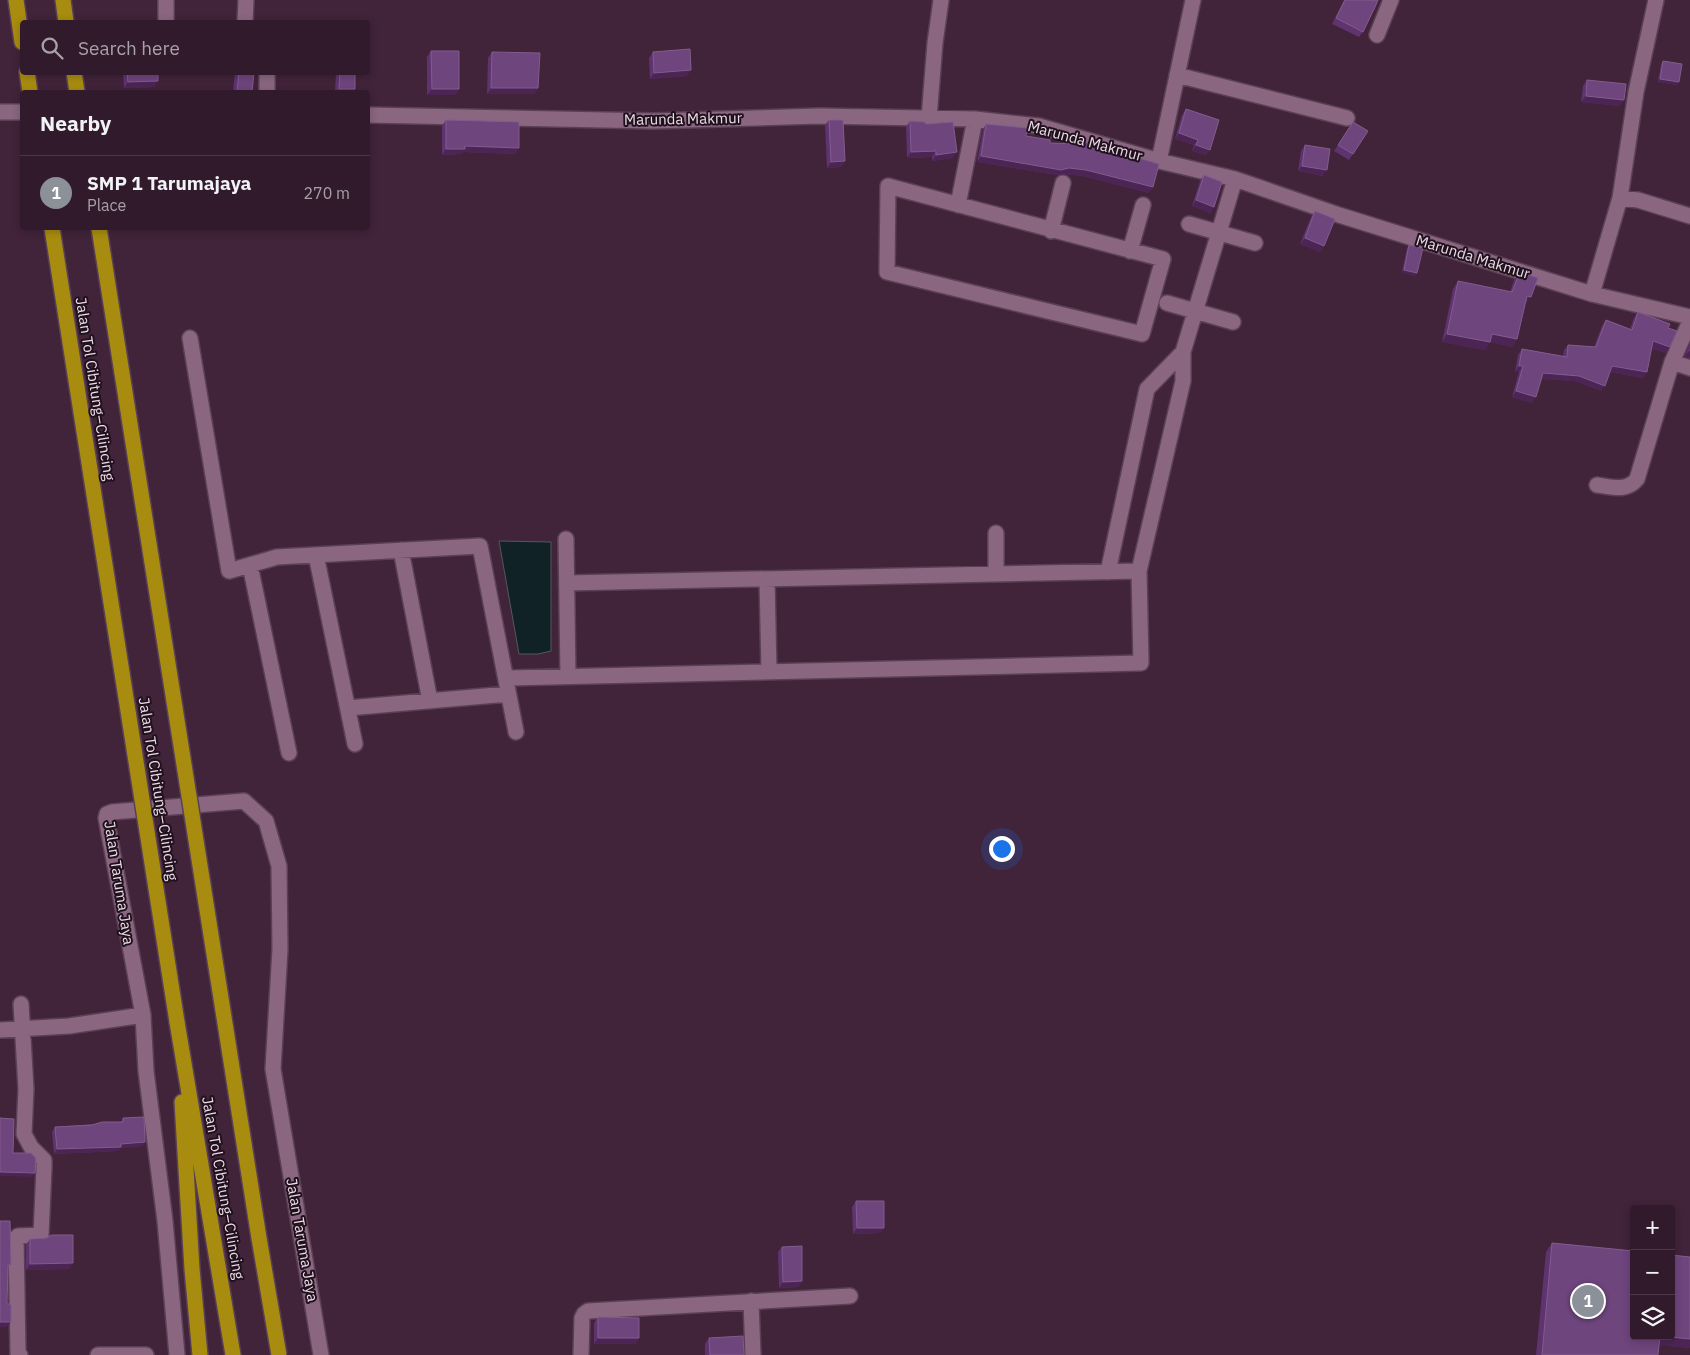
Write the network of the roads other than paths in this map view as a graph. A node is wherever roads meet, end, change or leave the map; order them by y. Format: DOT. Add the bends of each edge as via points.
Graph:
graph roads {
  1 [pos="16,0"];
  2 [pos="62,0"];
  3 [pos="166,0"];
  4 [pos="246,0"];
  5 [pos="941,0"];
  6 [pos="1194,0"];
  7 [pos="1391,0"];
  8 [pos="1656,0"];
  9 [pos="66,20"];
  10 [pos="166,20"];
  11 [pos="245,20"];
  12 [pos="20,28"];
  13 [pos="1377,35"];
  14 [pos="27,75"];
  15 [pos="74,75"];
  16 [pos="267,75"];
  17 [pos="1177,75"];
  18 [pos="30,90"];
  19 [pos="77,90"];
  20 [pos="267,90"];
  21 [pos="0,112"];
  22 [pos="20,112"];
  23 [pos="370,115"];
  24 [pos="929,118"];
  25 [pos="1348,118"];
  26 [pos="975,119"];
  27 [pos="1159,161"];
  28 [pos="1235,179"];
  29 [pos="1062,182"];
  30 [pos="1620,198"];
  31 [pos="958,205"];
  32 [pos="1142,205"];
  33 [pos="1690,216"];
  34 [pos="1189,224"];
  35 [pos="52,230"];
  36 [pos="99,230"];
  37 [pos="1051,231"];
  38 [pos="1219,232"];
  39 [pos="1255,242"];
  40 [pos="1130,251"];
  41 [pos="1592,294"];
  42 [pos="1167,303"];
  43 [pos="1195,311"];
  44 [pos="1690,317"];
  45 [pos="1690,321"];
  46 [pos="1233,322"];
  47 [pos="190,338"];
  48 [pos="1183,352"];
  49 [pos="1672,362"];
  50 [pos="1690,368"];
  51 [pos="1597,484"];
  52 [pos="996,533"];
  53 [pos="566,539"];
  54 [pos="401,550"];
  55 [pos="316,555"];
  56 [pos="250,565"];
  57 [pos="1139,571"];
  58 [pos="1108,572"];
  59 [pos="996,574"];
  60 [pos="767,579"];
  61 [pos="567,583"];
  62 [pos="768,672"];
  63 [pos="568,677"];
  64 [pos="506,678"];
  65 [pos="508,694"];
  66 [pos="430,701"];
  67 [pos="348,708"];
  68 [pos="516,732"];
  69 [pos="355,744"];
  70 [pos="289,753"];
  71 [pos="20,1004"];
  72 [pos="143,1015"];
  73 [pos="177,1022"];
  74 [pos="22,1027"];
  75 [pos="0,1030"];
  76 [pos="850,1296"];
  77 [pos="751,1301"];
  78 [pos="20,1355"];
  79 [pos="98,1355"];
  80 [pos="146,1355"];
  81 [pos="177,1355"];
  82 [pos="200,1355"];
  83 [pos="233,1355"];
  84 [pos="279,1355"];
  85 [pos="321,1355"];
  86 [pos="581,1355"];
  87 [pos="753,1355"];
  1 -- 12 [label="highway"];
  2 -- 9 [label="highway"];
  3 -- 10 [label="street"];
  4 -- 11 [label="street"];
  5 -- 24 [label="street"];
  6 -- 17 [label="street"];
  7 -- 13 [label="street"];
  8 -- 30 [label="street" via="1636,92"];
  14 -- 18 [label="highway"];
  15 -- 19 [label="highway"];
  16 -- 20 [label="street"];
  17 -- 25 [label="street"];
  17 -- 27 [label="street"];
  21 -- 22 [label="street"];
  23 -- 24 [label="street, Marunda Makmur" via="653,122 819,116"];
  24 -- 26 [label="street, Marunda Makmur"];
  26 -- 27 [label="street, Marunda Makmur" via="1039,126"];
  26 -- 31 [label="street"];
  27 -- 28 [label="street, Marunda Makmur"];
  28 -- 38 [label="street"];
  28 -- 41 [label="street, Marunda Makmur"];
  29 -- 37 [label="street"];
  30 -- 33 [label="street" via="1638,200"];
  30 -- 41 [label="street"];
  31 -- 37 [label="street"];
  31 -- 40 [label="street" via="888,186 887,272 1142,334 1163,259"];
  32 -- 40 [label="street"];
  34 -- 38 [label="street"];
  35 -- 73 [label="highway, Jalan Tol Cibitung–Cilincing, bridge"];
  36 -- 84 [label="highway, Jalan Tol Cibitung–Cilincing, bridge"];
  37 -- 40 [label="street"];
  38 -- 39 [label="street"];
  38 -- 43 [label="street"];
  41 -- 44 [label="street, Marunda Makmur"];
  42 -- 43 [label="street"];
  43 -- 46 [label="street"];
  43 -- 48 [label="street"];
  45 -- 49 [label="street"];
  47 -- 56 [label="street" via="229,571"];
  48 -- 57 [label="street" via="1183,381"];
  48 -- 58 [label="street" via="1147,389"];
  49 -- 50 [label="street"];
  49 -- 51 [label="street" via="1637,479 1627,487"];
  52 -- 59 [label="street"];
  53 -- 61 [label="street"];
  54 -- 55 [label="street"];
  54 -- 64 [label="street" via="480,546"];
  54 -- 66 [label="street"];
  55 -- 56 [label="street" via="277,557"];
  55 -- 67 [label="street"];
  56 -- 70 [label="street"];
  57 -- 58 [label="street"];
  57 -- 62 [label="street" via="1142,663"];
  58 -- 59 [label="street"];
  59 -- 60 [label="street"];
  60 -- 61 [label="street"];
  60 -- 62 [label="street"];
  61 -- 63 [label="street"];
  62 -- 63 [label="street"];
  63 -- 64 [label="street"];
  64 -- 65 [label="street"];
  65 -- 66 [label="street"];
  65 -- 68 [label="street"];
  66 -- 67 [label="street"];
  67 -- 69 [label="street"];
  71 -- 74 [label="street"];
  72 -- 74 [label="street" via="69,1026"];
  72 -- 81 [label="street, Jalan Taruma Jaya" via="146,1071 165,1221"];
  72 -- 85 [label="street, Jalan Taruma Jaya" via="106,818 112,812 244,801 266,821 279,866 280,949 273,1069"];
  73 -- 82 [label="highway"];
  73 -- 83 [label="highway, Jalan Tol Cibitung–Cilincing"];
  74 -- 75 [label="street"];
  74 -- 78 [label="street" via="26,1089 24,1134 44,1160 44,1168 41,1235 16,1238"];
  76 -- 77 [label="street"];
  77 -- 86 [label="street" via="588,1311 582,1318"];
  77 -- 87 [label="street"];
  79 -- 80 [label="street"];
}
